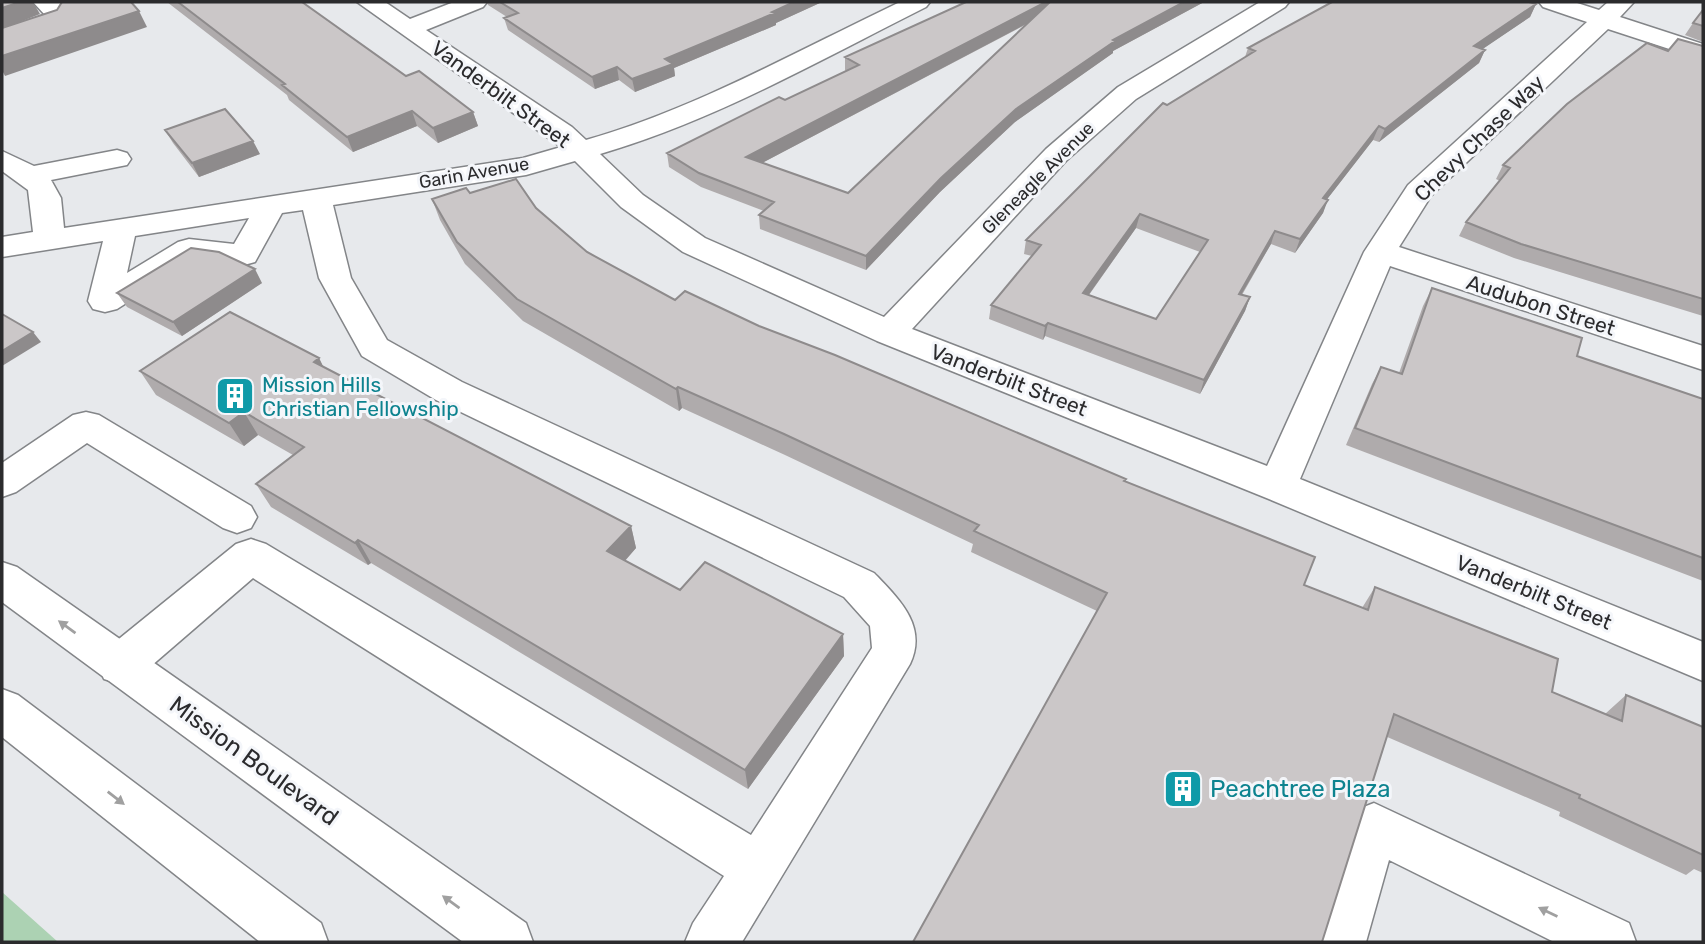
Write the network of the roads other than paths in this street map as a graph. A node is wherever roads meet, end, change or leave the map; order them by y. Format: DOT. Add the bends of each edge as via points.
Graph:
graph roads {
  1 [pos="45,2"];
  2 [pos="369,2"];
  3 [pos="475,2"];
  4 [pos="918,2"];
  5 [pos="1277,2"];
  6 [pos="1551,2"];
  7 [pos="1613,10"];
  8 [pos="408,28"];
  9 [pos="2,39"];
  10 [pos="1703,52"];
  11 [pos="579,150"];
  12 [pos="2,159"];
  13 [pos="117,159"];
  14 [pos="32,175"];
  15 [pos="316,199"];
  16 [pos="271,206"];
  17 [pos="121,229"];
  18 [pos="49,240"];
  19 [pos="2,247"];
  20 [pos="1380,252"];
  21 [pos="889,333"];
  22 [pos="1703,358"];
  23 [pos="2,482"];
  24 [pos="1278,486"];
  25 [pos="237,517"];
  26 [pos="2,579"];
  27 [pos="1703,662"];
  28 [pos="120,665"];
  29 [pos="2,710"];
  30 [pos="758,868"];
  31 [pos="302,942"];
  32 [pos="507,942"];
  33 [pos="712,942"];
  34 [pos="1341,942"];
  35 [pos="1610,942"];
  1 -- 9 [label="street" via="59,14 57,19"];
  2 -- 8 [label="street, Vanderbilt Street"];
  3 -- 8 [label="street"];
  4 -- 11 [label="street, Garin Avenue" via="707,105 642,133"];
  5 -- 21 [label="street, Gleneagle Avenue" via="1127,93 1056,155"];
  6 -- 7 [label="street"];
  7 -- 10 [label="street"];
  7 -- 20 [label="street, Chevy Chase Way" via="1419,191"];
  8 -- 11 [label="street, Vanderbilt Street" via="562,133"];
  11 -- 15 [label="street, Garin Avenue" via="526,166"];
  11 -- 21 [label="street, Vanderbilt Street" via="632,201 694,244"];
  12 -- 14 [label="street"];
  13 -- 14 [label="street"];
  14 -- 18 [label="street" via="48,195"];
  15 -- 16 [label="street, Garin Avenue"];
  15 -- 30 [label="street" via="335,278 374,348 449,391 859,585 891,620 894,651"];
  16 -- 17 [label="street, Garin Avenue"];
  16 -- 17 [label="street" via="244,255 189,249 105,301"];
  17 -- 18 [label="street, Garin Avenue"];
  18 -- 19 [label="street, Garin Avenue"];
  20 -- 22 [label="street, Audubon Street"];
  20 -- 24 [label="street, Chevy Chase Way"];
  21 -- 24 [label="street, Vanderbilt Street"];
  23 -- 25 [label="street" via="86,425"];
  24 -- 27 [label="street, Vanderbilt Street"];
  28 -- 26 [label="street, Mission Boulevard, one-way"];
  28 -- 30 [label="street" via="251,556"];
  32 -- 28 [label="street, Mission Boulevard, one-way"];
  29 -- 31 [label="street, one-way"];
  30 -- 33 [label="street"];
  35 -- 34 [label="street, one-way" via="1374,827"];
}
